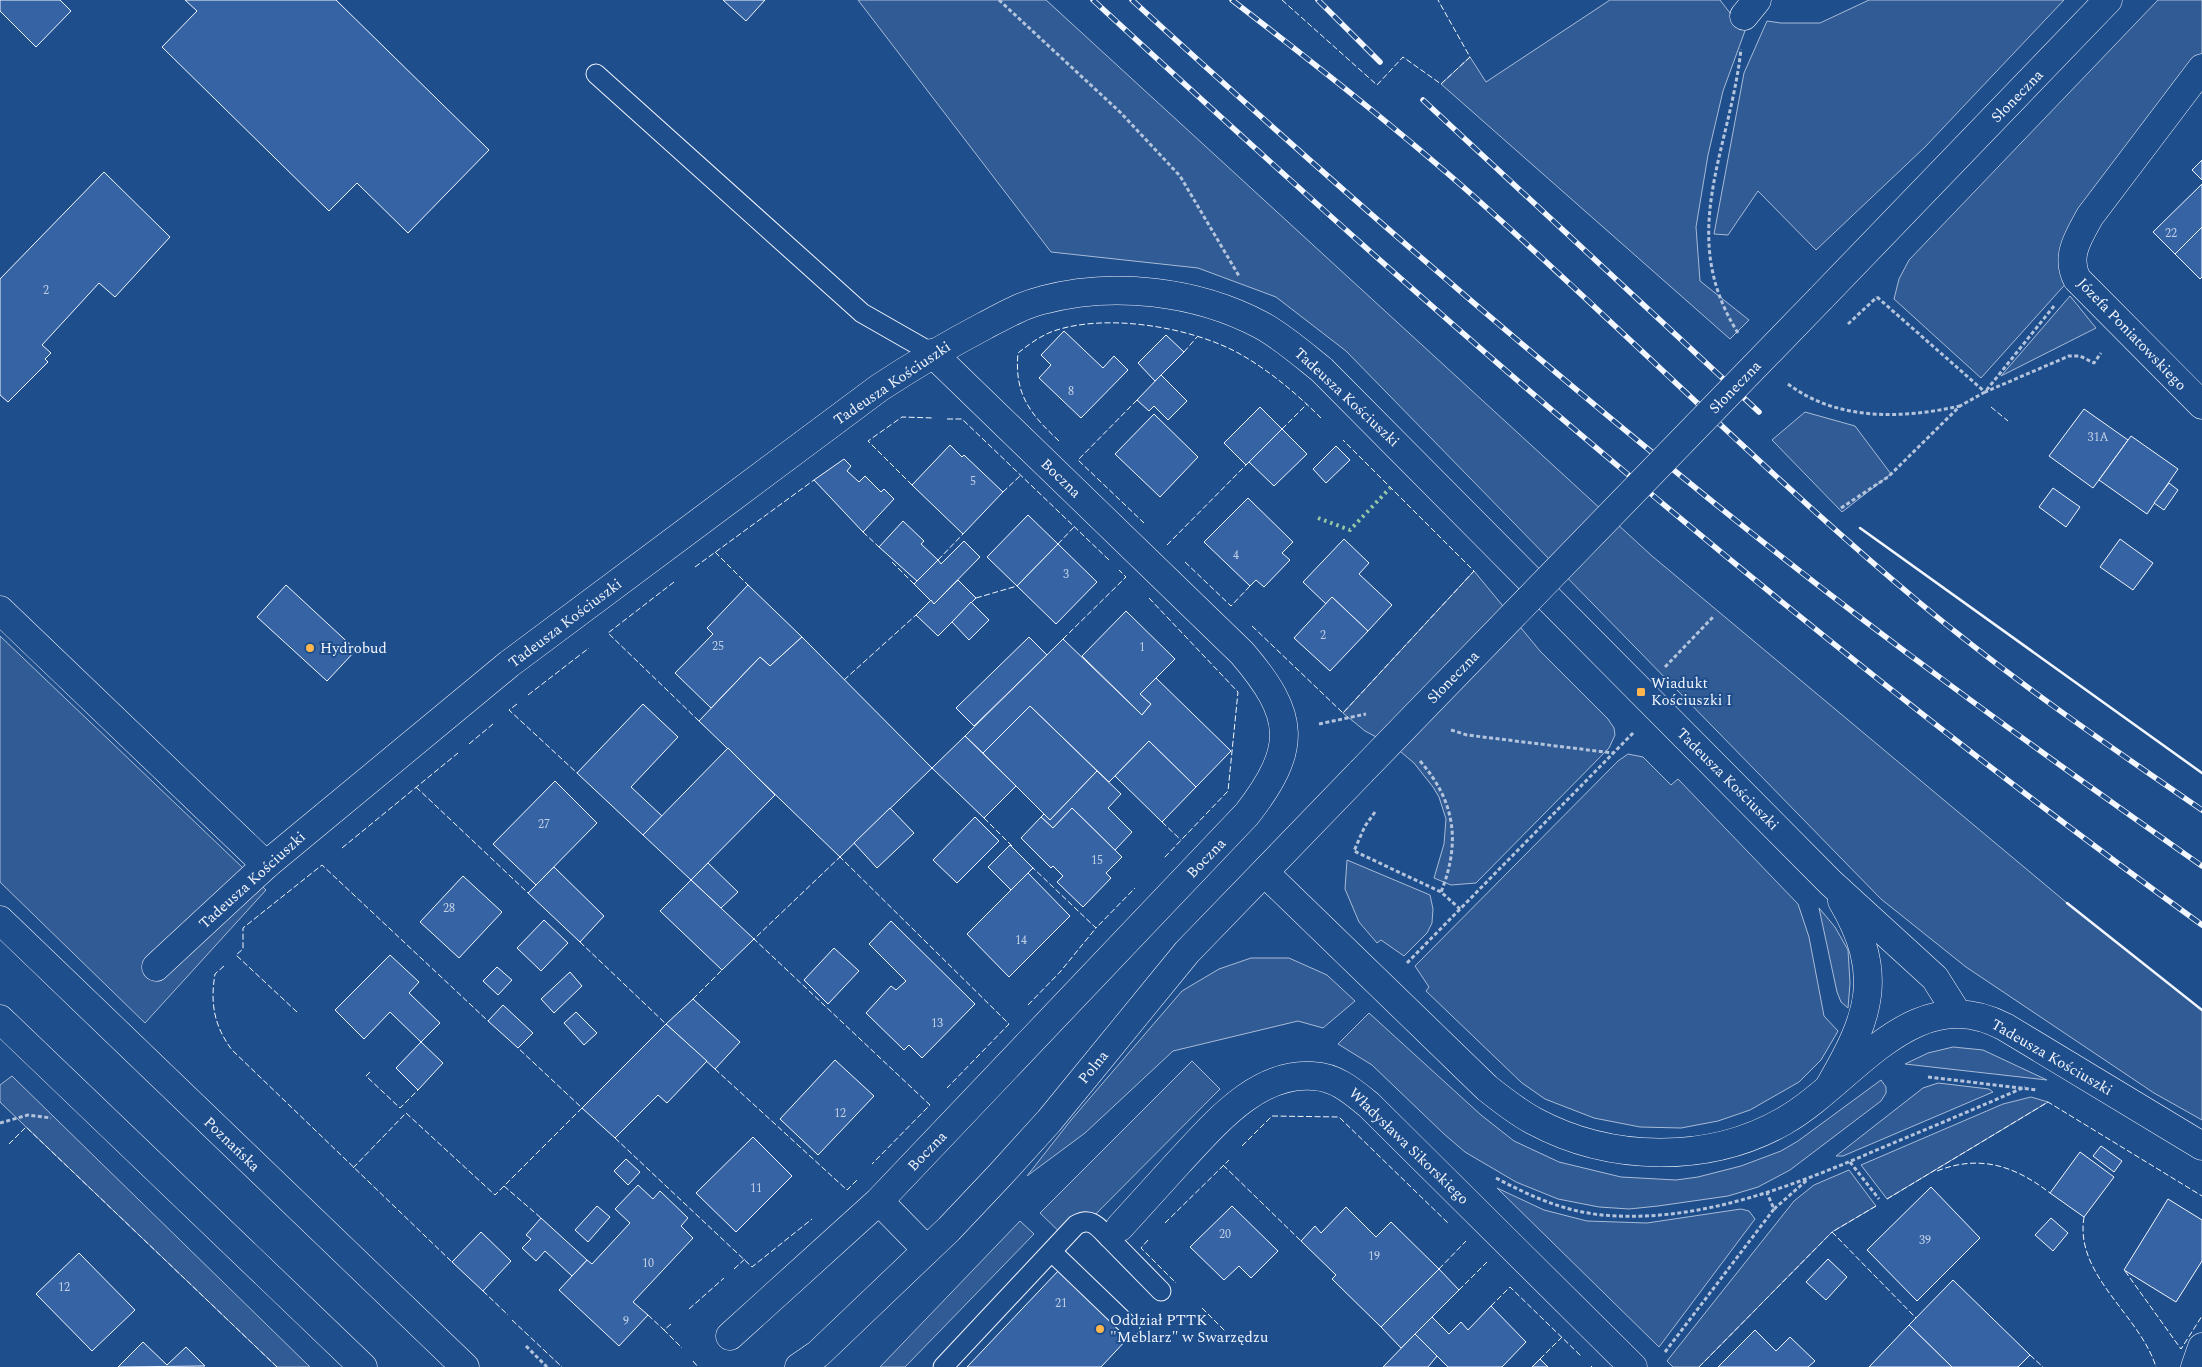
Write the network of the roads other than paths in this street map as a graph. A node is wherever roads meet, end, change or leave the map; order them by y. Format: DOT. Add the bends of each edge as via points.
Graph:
graph roads {
  1 [pos="2108,0"];
  2 [pos="2202,68"];
  3 [pos="596,74"];
  4 [pos="932,353"];
  5 [pos="2202,405"];
  6 [pos="0,610"];
  7 [pos="1361,772"];
  8 [pos="266,865"];
  9 [pos="1265,873"];
  10 [pos="1831,883"];
  11 [pos="0,920"];
  12 [pos="156,967"];
  13 [pos="1957,1013"];
  14 [pos="0,1019"];
  15 [pos="1829,1087"];
  16 [pos="2202,1146"];
  17 [pos="879,1201"];
  18 [pos="1115,1232"];
  19 [pos="928,1250"];
  20 [pos="1052,1252"];
  21 [pos="1161,1291"];
  22 [pos="1130,1326"];
  23 [pos="730,1336"];
  24 [pos="2202,1347"];
  25 [pos="809,1363"];
  26 [pos="363,1367"];
  27 [pos="464,1367"];
  28 [pos="943,1367"];
  29 [pos="1633,1367"];
  30 [pos="2195,1367"];
  1 -- 7 [label="street, Słoneczna, bridge"];
  2 -- 5 [label="street, Józefa Poniatowskiego" via="2090,216 2078,237 2074,269 2120,324"];
  3 -- 4 [label="lane" via="862,313"];
  4 -- 8 [label="street, Tadeusza Kościuszki" via="879,388 509,664"];
  4 -- 10 [label="street, Tadeusza Kościuszki" via="1006,314 1042,300 1080,292 1147,292 1180,298 1219,308 1260,325 1322,370 1376,422"];
  4 -- 17 [label="street, Boczna" via="1242,653 1277,704 1284,723 1285,742 1269,784 1247,814"];
  6 -- 8 [label="street"];
  7 -- 9 [label="street, Polna"];
  8 -- 12 [label="street, Tadeusza Kościuszki"];
  9 -- 15 [label="street" via="1487,1088 1521,1114 1565,1135 1604,1146 1646,1152 1703,1150 1744,1140 1784,1121"];
  9 -- 19 [label="street, Polna" via="1187,952 1049,1121"];
  10 -- 13 [label="street, Tadeusza Kościuszki" via="1935,978"];
  10 -- 15 [label="street" via="1862,942 1868,990 1866,1011 1858,1036"];
  11 -- 27 [label="street, Poznańska"];
  13 -- 15 [label="street" via="1933,1017 1901,1031 1871,1050"];
  13 -- 16 [label="street, Tadeusza Kościuszki" via="1978,1015 2005,1027"];
  14 -- 26 [label="street"];
  17 -- 19 [label="street"];
  17 -- 23 [label="street, Boczna"];
  18 -- 20 [label="lane" via="1083,1221"];
  18 -- 21 [label="lane"];
  18 -- 29 [label="street, Władysława Sikorskiego" via="1217,1121 1248,1096 1280,1080 1304,1076 1324,1078 1345,1086 1369,1105"];
  19 -- 25 [label="street, Polna"];
  20 -- 22 [label="lane"];
  20 -- 28 [label="lane"];
  24 -- 30 [label="street"];
}
